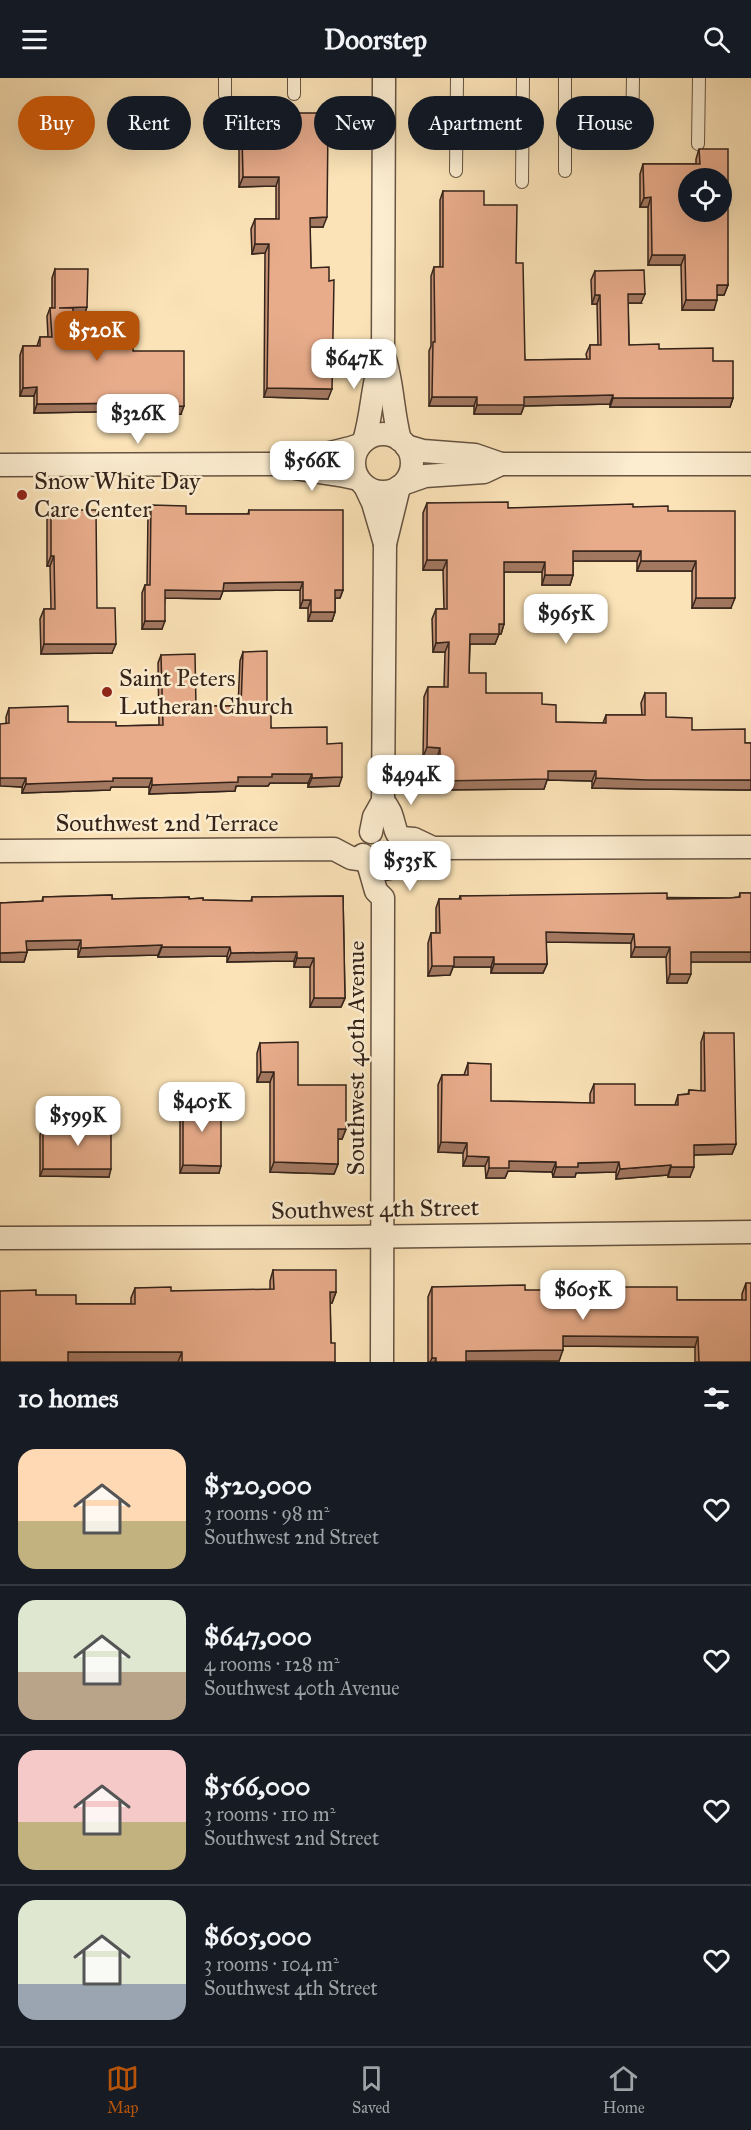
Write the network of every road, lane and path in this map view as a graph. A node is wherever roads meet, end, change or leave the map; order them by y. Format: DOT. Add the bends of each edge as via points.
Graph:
graph roads {
  1 [pos="225,78"];
  2 [pos="294,78"];
  3 [pos="384,78"];
  4 [pos="457,78"];
  5 [pos="523,78"];
  6 [pos="565,78"];
  7 [pos="633,78"];
  8 [pos="699,78"];
  9 [pos="294,94"];
  10 [pos="225,95"];
  11 [pos="633,96"];
  12 [pos="698,144"];
  13 [pos="456,171"];
  14 [pos="565,171"];
  15 [pos="522,182"];
  16 [pos="383,353"];
  17 [pos="362,443"];
  18 [pos="403,443"];
  19 [pos="277,464"];
  20 [pos="501,464"];
  21 [pos="751,464"];
  22 [pos="0,465"];
  23 [pos="361,482"];
  24 [pos="402,485"];
  25 [pos="385,544"];
  26 [pos="383,801"];
  27 [pos="751,847"];
  28 [pos="368,848"];
  29 [pos="399,849"];
  30 [pos="0,851"];
  31 [pos="382,898"];
  32 [pos="751,1232"];
  33 [pos="383,1236"];
  34 [pos="0,1238"];
  35 [pos="382,1362"];
  1 -- 10 [label="lane"];
  2 -- 9 [label="lane"];
  3 -- 16 [label="street"];
  4 -- 13 [label="lane"];
  5 -- 15 [label="lane"];
  6 -- 14 [label="lane"];
  7 -- 11 [label="lane"];
  8 -- 12 [label="lane"];
  16 -- 17 [label="street" via="375,374 372,411"];
  16 -- 18 [label="street" via="390,374 395,422"];
  17 -- 18 [label="street" via="382,434"];
  17 -- 19 [label="street" via="336,453"];
  17 -- 23 [label="street" via="353,462"];
  18 -- 20 [label="street" via="423,451 474,455"];
  18 -- 24 [label="street" via="412,464"];
  19 -- 22 [label="street"];
  19 -- 23 [label="street" via="341,474"];
  20 -- 21 [label="street"];
  20 -- 24 [label="street" via="484,472 425,476"];
  23 -- 24 [label="street" via="382,492"];
  23 -- 25 [label="street" via="373,503"];
  24 -- 25 [label="street"];
  25 -- 26 [label="street"];
  26 -- 28 [label="street" via="374,817"];
  26 -- 29 [label="street" via="390,808"];
  27 -- 29 [label="street" via="433,848 414,839"];
  28 -- 29 [label="street" via="384,828"];
  28 -- 29 [label="street" via="379,869 386,869"];
  28 -- 30 [label="street, Southwest 2nd Terrace" via="351,858 334,849"];
  28 -- 31 [label="street, Southwest 40th Avenue" via="376,891"];
  29 -- 31 [label="street, Southwest 40th Avenue" via="388,892"];
  31 -- 33 [label="street, Southwest 40th Avenue"];
  32 -- 33 [label="street, Southwest 4th Street"];
  33 -- 34 [label="street, Southwest 4th Street"];
  33 -- 35 [label="street, Southwest 40th Avenue"];
}
